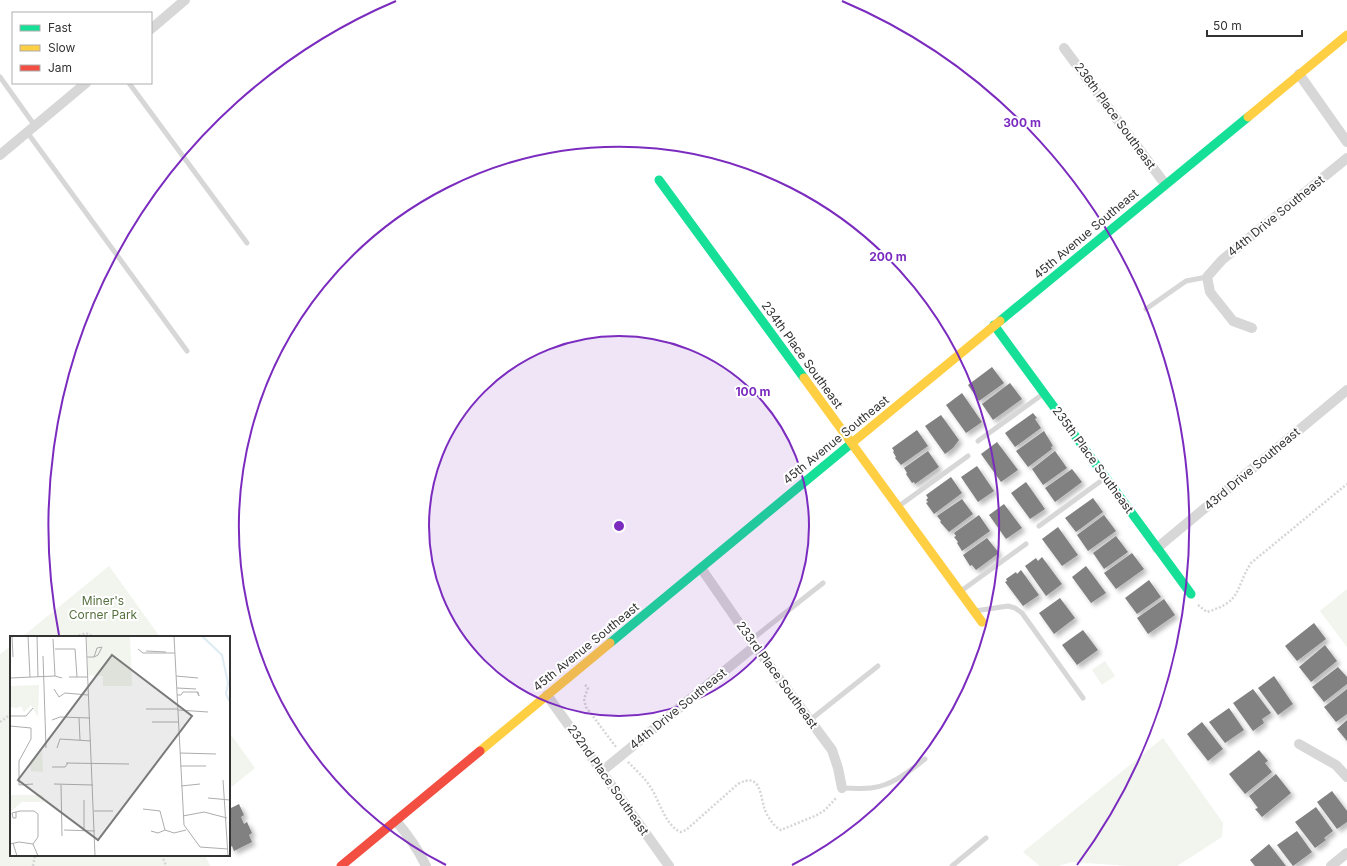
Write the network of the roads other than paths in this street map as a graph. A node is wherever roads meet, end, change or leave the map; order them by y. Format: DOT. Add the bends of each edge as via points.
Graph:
graph roads {
  1 [pos="185,0"];
  2 [pos="152,28"];
  3 [pos="1347,35"];
  4 [pos="1064,48"];
  5 [pos="1299,74"];
  6 [pos="0,77"];
  7 [pos="85,84"];
  8 [pos="130,84"];
  9 [pos="31,129"];
  10 [pos="1347,142"];
  11 [pos="0,155"];
  12 [pos="1347,158"];
  13 [pos="659,180"];
  14 [pos="1165,184"];
  15 [pos="247,244"];
  16 [pos="1207,277"];
  17 [pos="1146,309"];
  18 [pos="994,325"];
  19 [pos="1252,328"];
  20 [pos="187,351"];
  21 [pos="1347,390"];
  22 [pos="1044,393"];
  23 [pos="978,441"];
  24 [pos="852,443"];
  25 [pos="968,456"];
  26 [pos="1106,478"];
  27 [pos="898,507"];
  28 [pos="1039,526"];
  29 [pos="1026,544"];
  30 [pos="1157,548"];
  31 [pos="701,568"];
  32 [pos="823,583"];
  33 [pos="960,592"];
  34 [pos="1191,594"];
  35 [pos="974,611"];
  36 [pos="982,622"];
  37 [pos="753,643"];
  38 [pos="878,666"];
  39 [pos="547,695"];
  40 [pos="1082,698"];
  41 [pos="810,720"];
  42 [pos="1299,744"];
  43 [pos="925,759"];
  44 [pos="601,772"];
  45 [pos="1347,777"];
  46 [pos="842,788"];
  47 [pos="396,821"];
  48 [pos="986,838"];
  49 [pos="1347,853"];
  50 [pos="341,866"];
  51 [pos="426,866"];
  52 [pos="668,866"];
  53 [pos="952,866"];
  54 [pos="1331,866"];
  1 -- 2 [label="street"];
  3 -- 5 [label="street, 45th Avenue Southeast"];
  4 -- 14 [label="street, 236th Place Southeast"];
  5 -- 10 [label="street"];
  5 -- 14 [label="street, 45th Avenue Southeast"];
  6 -- 9 [label="lane"];
  7 -- 9 [label="street"];
  8 -- 15 [label="lane"];
  9 -- 11 [label="street"];
  9 -- 20 [label="lane"];
  12 -- 16 [label="street, 44th Drive Southeast" via="1222,260"];
  13 -- 24 [label="street, 234th Place Southeast"];
  14 -- 18 [label="street, 45th Avenue Southeast"];
  16 -- 17 [label="lane" via="1186,281"];
  16 -- 19 [label="street" via="1210,292 1233,321"];
  18 -- 22 [label="street, 235th Place Southeast"];
  18 -- 24 [label="street, 45th Avenue Southeast"];
  21 -- 30 [label="street, 43rd Drive Southeast"];
  22 -- 23 [label="lane"];
  22 -- 26 [label="street, 235th Place Southeast"];
  24 -- 27 [label="street, 234th Place Southeast"];
  24 -- 31 [label="street, 45th Avenue Southeast"];
  25 -- 27 [label="lane"];
  26 -- 28 [label="lane"];
  26 -- 30 [label="street, 235th Place Southeast"];
  27 -- 33 [label="street, 234th Place Southeast"];
  29 -- 33 [label="lane"];
  30 -- 34 [label="street, 235th Place Southeast"];
  31 -- 37 [label="street, 233rd Place Southeast"];
  31 -- 39 [label="street, 45th Avenue Southeast"];
  32 -- 37 [label="lane"];
  33 -- 35 [label="street, 234th Place Southeast"];
  35 -- 36 [label="street, 234th Place Southeast"];
  35 -- 40 [label="lane" via="1012,606 1022,613"];
  37 -- 41 [label="street, 233rd Place Southeast"];
  37 -- 44 [label="street, 44th Drive Southeast"];
  38 -- 41 [label="lane"];
  39 -- 44 [label="street, 232nd Place Southeast"];
  39 -- 47 [label="street, 45th Avenue Southeast"];
  41 -- 46 [label="street, 233rd Place Southeast" via="832,750"];
  42 -- 45 [label="street" via="1336,765"];
  43 -- 46 [label="lane" via="884,786"];
  44 -- 52 [label="street, 232nd Place Southeast"];
  47 -- 50 [label="street, 45th Avenue Southeast"];
  47 -- 51 [label="street" via="411,839"];
  48 -- 53 [label="lane"];
  49 -- 54 [label="street"];
}
